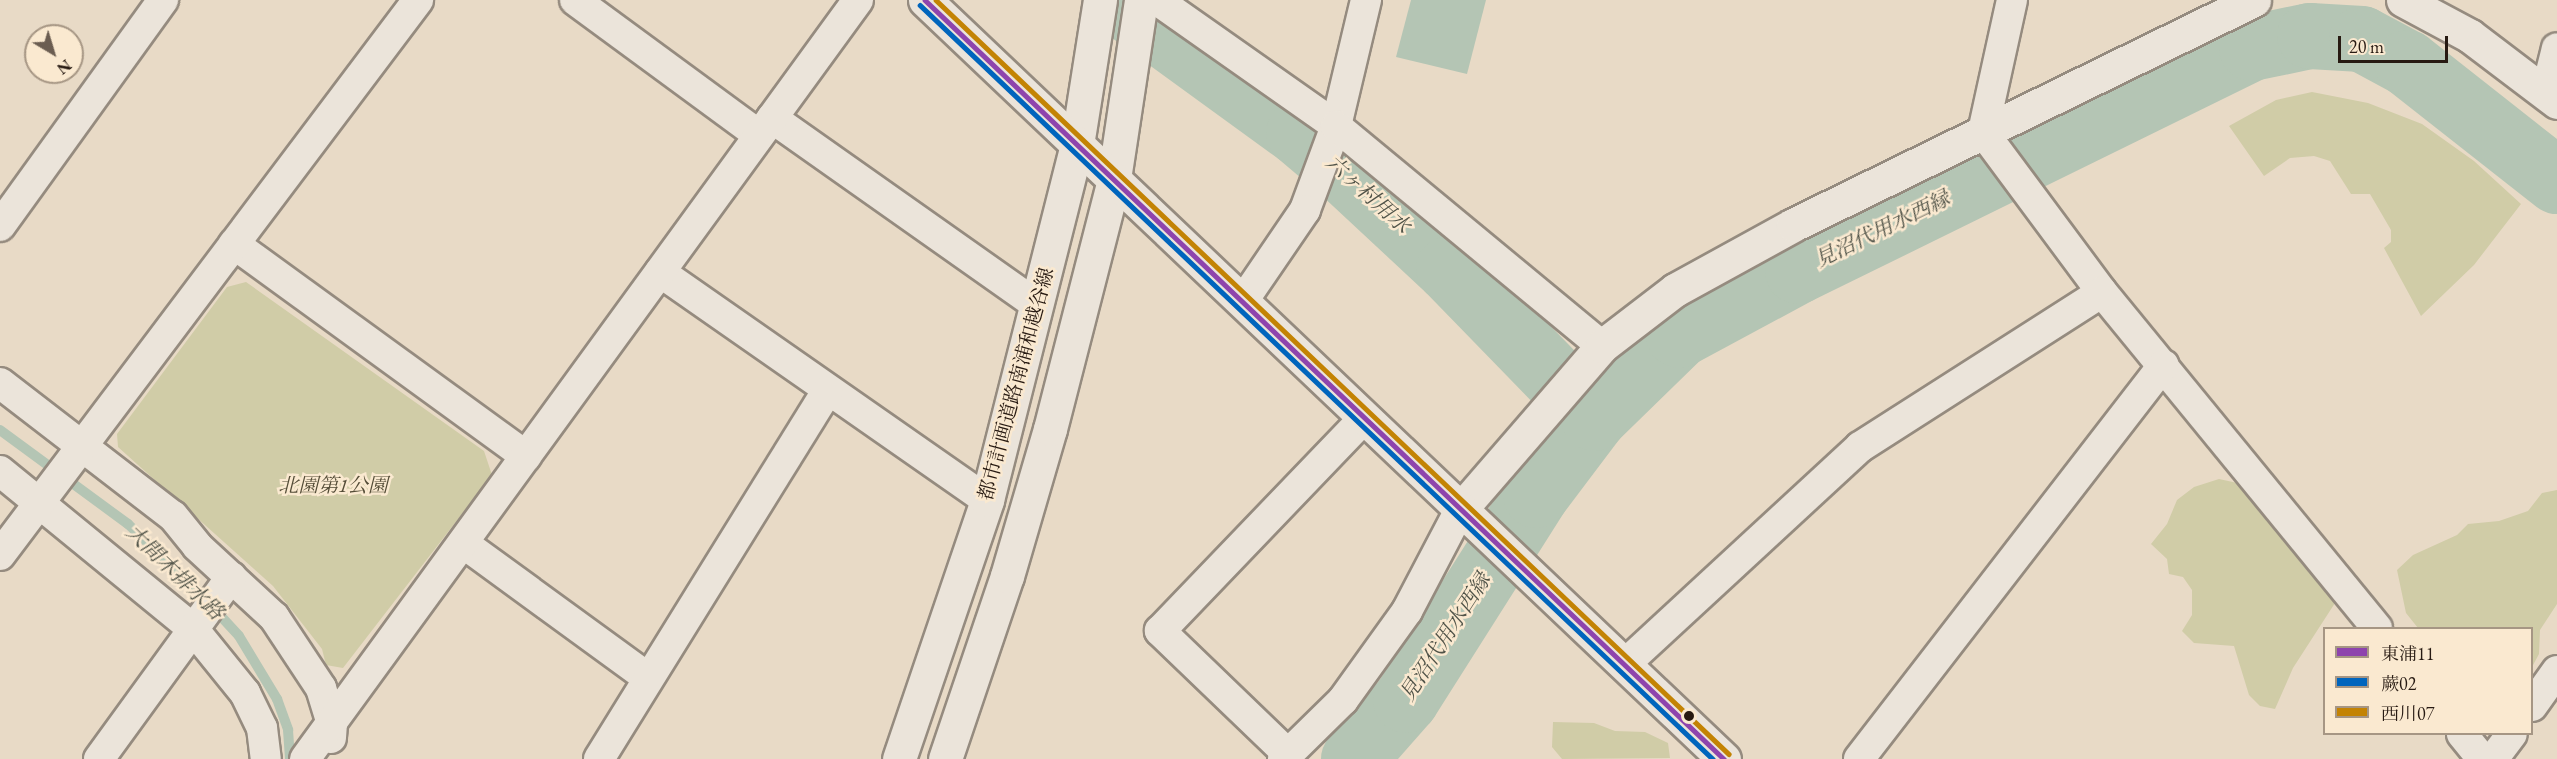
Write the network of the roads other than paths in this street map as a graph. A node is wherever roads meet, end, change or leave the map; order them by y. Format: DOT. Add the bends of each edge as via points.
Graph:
graph roads {
  1 [pos="163,0"];
  2 [pos="418,0"];
  3 [pos="575,0"];
  4 [pos="858,0"];
  5 [pos="925,0"];
  6 [pos="1100,0"];
  7 [pos="1141,0"];
  8 [pos="1156,0"];
  9 [pos="1366,0"];
  10 [pos="2012,0"];
  11 [pos="2254,0"];
  12 [pos="2403,0"];
  13 [pos="2557,48"];
  14 [pos="2552,97"];
  15 [pos="766,126"];
  16 [pos="1334,134"];
  17 [pos="1987,137"];
  18 [pos="1077,145"];
  19 [pos="1114,179"];
  20 [pos="0,226"];
  21 [pos="234,244"];
  22 [pos="660,272"];
  23 [pos="2102,292"];
  24 [pos="1243,301"];
  25 [pos="1037,305"];
  26 [pos="1602,346"];
  27 [pos="2163,365"];
  28 [pos="0,383"];
  29 [pos="827,391"];
  30 [pos="1364,418"];
  31 [pos="79,451"];
  32 [pos="526,456"];
  33 [pos="0,471"];
  34 [pos="44,494"];
  35 [pos="987,500"];
  36 [pos="1471,520"];
  37 [pos="463,543"];
  38 [pos="0,555"];
  39 [pos="228,583"];
  40 [pos="198,624"];
  41 [pos="2376,627"];
  42 [pos="1625,664"];
  43 [pos="2557,670"];
  44 [pos="648,678"];
  45 [pos="2533,705"];
  46 [pos="332,723"];
  47 [pos="2463,735"];
  48 [pos="2511,735"];
  49 [pos="316,756"];
  50 [pos="1286,757"];
  51 [pos="99,759"];
  52 [pos="266,759"];
  53 [pos="599,759"];
  54 [pos="899,759"];
  55 [pos="945,759"];
  56 [pos="1724,759"];
  57 [pos="1858,759"];
  58 [pos="2482,759"];
  59 [pos="2493,759"];
  1 -- 20 [label="street"];
  2 -- 21 [label="street"];
  3 -- 15 [label="street"];
  4 -- 15 [label="street"];
  5 -- 18 [label="street"];
  6 -- 18 [label="street, 都市計画道路南浦和越谷線"];
  7 -- 19 [label="street"];
  8 -- 16 [label="street"];
  9 -- 16 [label="street"];
  10 -- 17 [label="street"];
  11 -- 17 [label="street"];
  12 -- 14 [label="street" via="2470,36"];
  13 -- 14 [label="street"];
  15 -- 22 [label="street"];
  15 -- 25 [label="street"];
  16 -- 24 [label="street" via="1322,171 1280,250"];
  16 -- 26 [label="street"];
  17 -- 23 [label="street"];
  17 -- 26 [label="street" via="1728,259 1675,290"];
  18 -- 19 [label="street"];
  18 -- 25 [label="street, 都市計画道路南浦和越谷線"];
  19 -- 24 [label="street"];
  19 -- 55 [label="street" via="1007,576"];
  21 -- 31 [label="street"];
  21 -- 32 [label="street"];
  22 -- 29 [label="street"];
  22 -- 32 [label="street"];
  23 -- 27 [label="street"];
  23 -- 42 [label="street" via="1860,447"];
  24 -- 30 [label="street"];
  25 -- 35 [label="street, 都市計画道路南浦和越谷線"];
  26 -- 36 [label="street" via="1551,402"];
  27 -- 41 [label="street"];
  27 -- 57 [label="street"];
  28 -- 31 [label="street"];
  29 -- 35 [label="street"];
  29 -- 44 [label="street"];
  30 -- 36 [label="street"];
  30 -- 50 [label="street" via="1160,631"];
  31 -- 34 [label="street"];
  31 -- 39 [label="street" via="173,516"];
  32 -- 37 [label="street"];
  33 -- 34 [label="street"];
  34 -- 38 [label="street"];
  34 -- 40 [label="street"];
  35 -- 54 [label="street, 都市計画道路南浦和越谷線"];
  36 -- 42 [label="street"];
  36 -- 50 [label="street" via="1342,700"];
  37 -- 44 [label="street"];
  37 -- 46 [label="street"];
  39 -- 40 [label="street"];
  39 -- 46 [label="street" via="274,617 303,656 321,688"];
  40 -- 51 [label="street"];
  40 -- 52 [label="street" via="245,693 262,728"];
  42 -- 56 [label="street"];
  43 -- 45 [label="street"];
  44 -- 53 [label="street"];
  46 -- 49 [label="street"];
  47 -- 58 [label="street"];
  48 -- 59 [label="street"];
}
